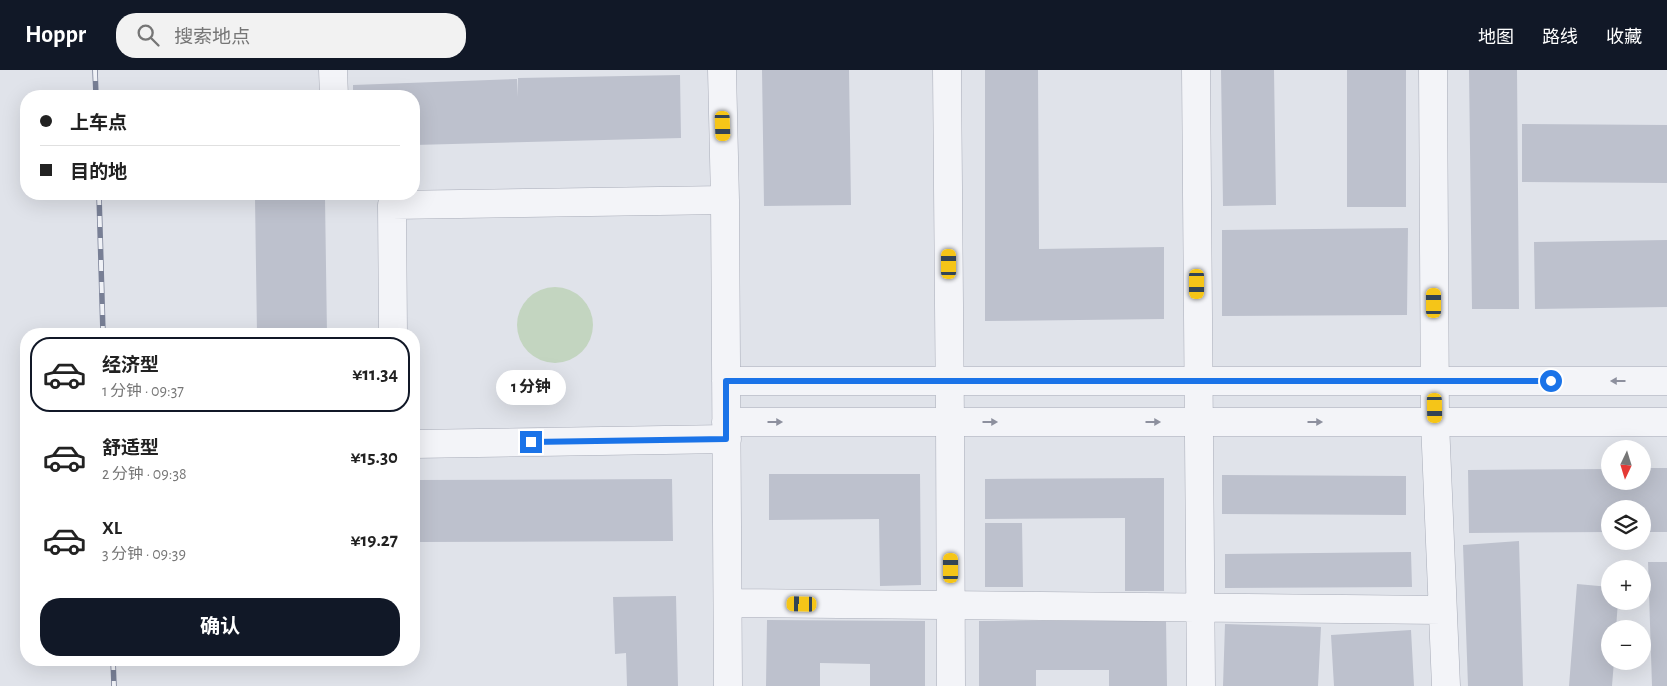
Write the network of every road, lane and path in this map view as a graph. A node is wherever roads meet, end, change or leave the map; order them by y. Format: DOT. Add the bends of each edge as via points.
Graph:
graph roads {
  1 [pos="333,70"];
  2 [pos="722,70"];
  3 [pos="947,70"];
  4 [pos="1196,70"];
  5 [pos="1433,70"];
  6 [pos="334,90"];
  7 [pos="725,200"];
  8 [pos="393,328"];
  9 [pos="726,381"];
  10 [pos="950,381"];
  11 [pos="1198,381"];
  12 [pos="1435,381"];
  13 [pos="1667,381"];
  14 [pos="950,422"];
  15 [pos="1198,422"];
  16 [pos="1435,422"];
  17 [pos="1667,422"];
  18 [pos="726,431"];
  19 [pos="420,444"];
  20 [pos="728,603"];
  21 [pos="951,605"];
  22 [pos="1200,608"];
  23 [pos="1442,610"];
  24 [pos="728,686"];
  25 [pos="951,686"];
  26 [pos="1201,686"];
  27 [pos="1446,686"];
  1 -- 6 [label="street"];
  2 -- 7 [label="street"];
  3 -- 10 [label="street"];
  4 -- 11 [label="street"];
  5 -- 12 [label="street"];
  7 -- 8 [label="street" via="392,205"];
  7 -- 9 [label="street"];
  9 -- 10 [label="street"];
  9 -- 18 [label="street"];
  10 -- 11 [label="street"];
  10 -- 14 [label="street"];
  11 -- 12 [label="street"];
  11 -- 15 [label="street"];
  13 -- 12 [label="street, one-way"];
  12 -- 16 [label="street"];
  14 -- 15 [label="street, one-way"];
  18 -- 14 [label="street, one-way"];
  14 -- 21 [label="street"];
  15 -- 16 [label="street, one-way"];
  15 -- 22 [label="street"];
  16 -- 17 [label="street"];
  16 -- 23 [label="street"];
  18 -- 19 [label="street"];
  18 -- 20 [label="street"];
  20 -- 21 [label="street"];
  20 -- 24 [label="street"];
  21 -- 22 [label="street"];
  21 -- 25 [label="street"];
  22 -- 23 [label="street"];
  22 -- 26 [label="street"];
  23 -- 27 [label="street"];
}
